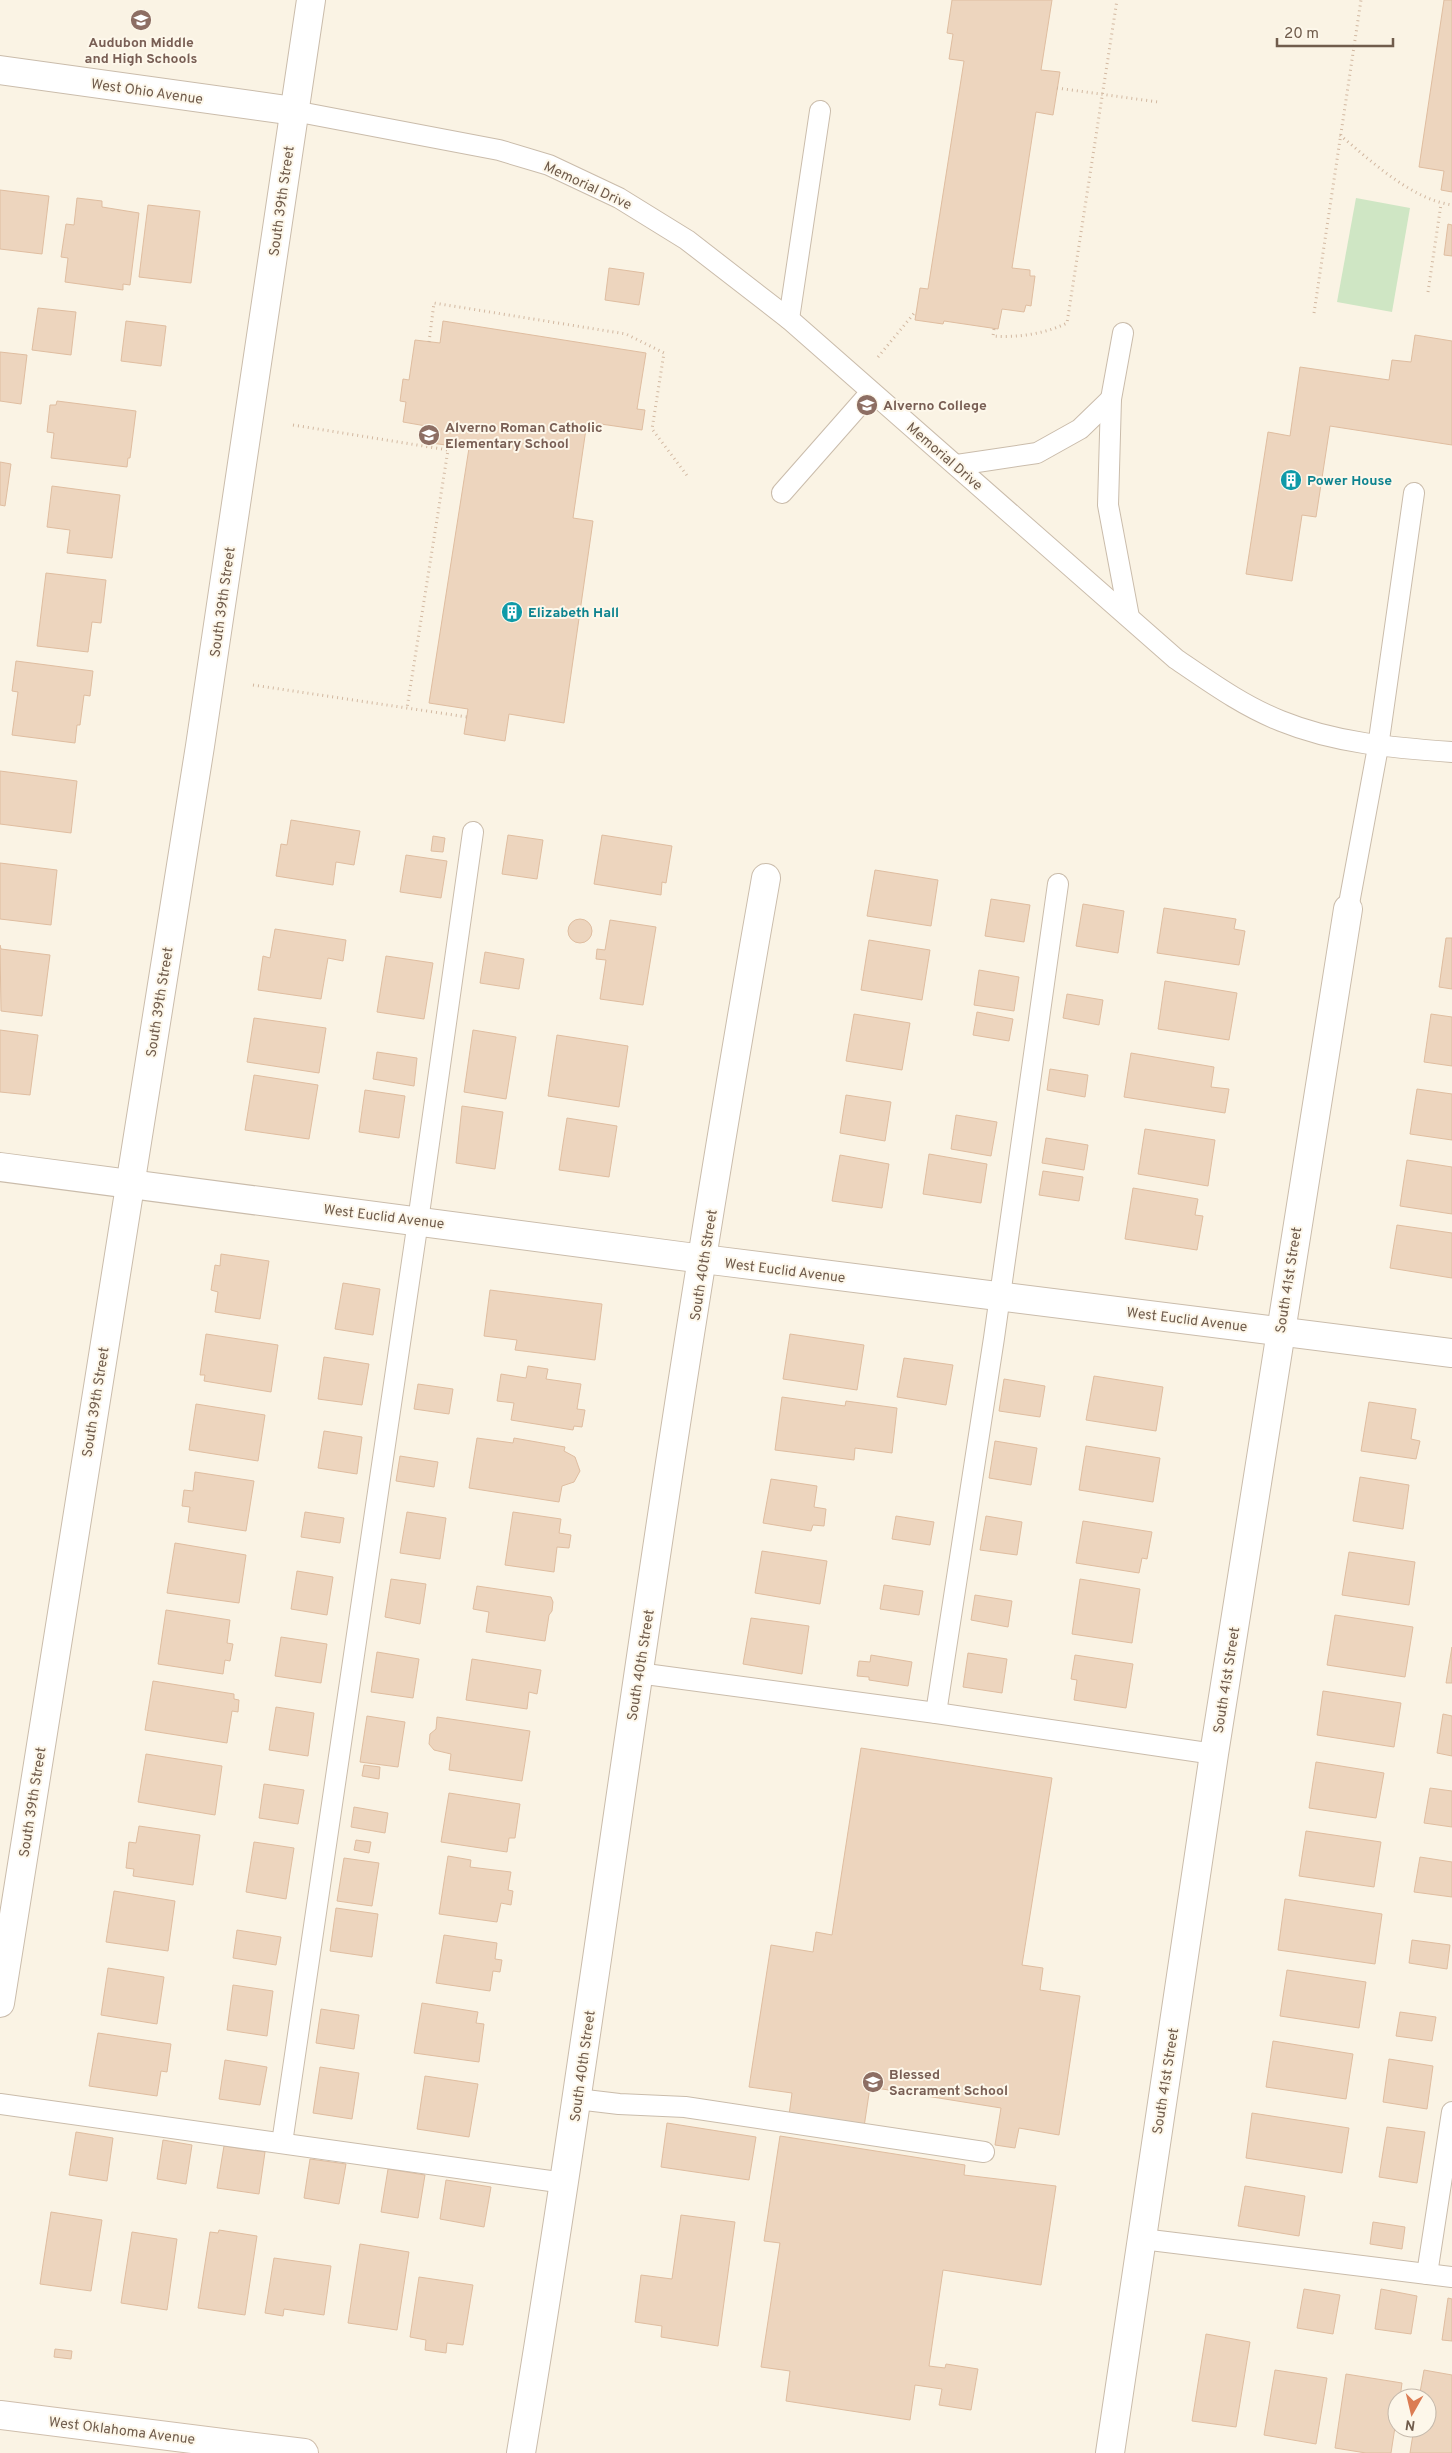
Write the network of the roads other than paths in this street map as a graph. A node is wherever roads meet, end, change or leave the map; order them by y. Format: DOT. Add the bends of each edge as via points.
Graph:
graph roads {
  1 [pos="311,0"];
  2 [pos="0,70"];
  3 [pos="294,111"];
  4 [pos="820,111"];
  5 [pos="788,319"];
  6 [pos="1123,332"];
  7 [pos="864,387"];
  8 [pos="1111,399"];
  9 [pos="957,465"];
  10 [pos="782,493"];
  11 [pos="1414,493"];
  12 [pos="1129,617"];
  13 [pos="1378,747"];
  14 [pos="1452,752"];
  15 [pos="473,832"];
  16 [pos="766,878"];
  17 [pos="1058,884"];
  18 [pos="1348,909"];
  19 [pos="0,1167"];
  20 [pos="130,1183"];
  21 [pos="418,1221"];
  22 [pos="703,1259"];
  23 [pos="1000,1296"];
  24 [pos="1280,1331"];
  25 [pos="1452,1353"];
  26 [pos="638,1673"];
  27 [pos="936,1713"];
  28 [pos="1214,1754"];
  29 [pos="0,2003"];
  30 [pos="577,2098"];
  31 [pos="0,2104"];
  32 [pos="1452,2112"];
  33 [pos="282,2144"];
  34 [pos="984,2152"];
  35 [pos="565,2183"];
  36 [pos="1142,2239"];
  37 [pos="1427,2274"];
  38 [pos="1452,2278"];
  39 [pos="0,2415"];
  40 [pos="304,2453"];
  41 [pos="522,2453"];
  42 [pos="1110,2453"];
  1 -- 3 [label="street, South 39th Street"];
  2 -- 3 [label="street, West Ohio Avenue"];
  3 -- 5 [label="lane, Memorial Drive" via="490,148 549,165 619,198 687,240"];
  3 -- 20 [label="street, South 39th Street" via="202,736"];
  4 -- 5 [label="lane"];
  5 -- 7 [label="lane, Memorial Drive"];
  6 -- 8 [label="lane"];
  7 -- 9 [label="lane, Memorial Drive"];
  7 -- 10 [label="lane"];
  8 -- 9 [label="lane" via="1080,428 1037,453"];
  8 -- 12 [label="lane" via="1108,505"];
  9 -- 12 [label="lane, Memorial Drive"];
  11 -- 13 [label="lane"];
  12 -- 13 [label="lane, Memorial Drive" via="1176,659 1228,695 1281,721"];
  13 -- 14 [label="lane, Memorial Drive"];
  13 -- 18 [label="lane"];
  15 -- 21 [label="lane"];
  16 -- 22 [label="street, South 40th Street"];
  17 -- 23 [label="lane"];
  18 -- 24 [label="street, South 41st Street"];
  19 -- 20 [label="street, West Euclid Avenue"];
  20 -- 21 [label="street, West Euclid Avenue"];
  20 -- 29 [label="street, South 39th Street"];
  21 -- 22 [label="street, West Euclid Avenue"];
  21 -- 33 [label="lane"];
  22 -- 23 [label="street, West Euclid Avenue"];
  22 -- 26 [label="street, South 40th Street"];
  23 -- 24 [label="street, West Euclid Avenue"];
  23 -- 27 [label="lane"];
  24 -- 25 [label="street, West Euclid Avenue"];
  24 -- 28 [label="street, South 41st Street"];
  26 -- 27 [label="lane"];
  26 -- 30 [label="street, South 40th Street"];
  27 -- 28 [label="lane"];
  28 -- 36 [label="street, South 41st Street"];
  30 -- 34 [label="lane" via="685,2107"];
  30 -- 35 [label="street, South 40th Street"];
  31 -- 33 [label="lane"];
  32 -- 37 [label="lane"];
  33 -- 35 [label="lane"];
  35 -- 41 [label="street, South 40th Street"];
  36 -- 37 [label="lane"];
  36 -- 42 [label="street, South 41st Street"];
  37 -- 38 [label="lane"];
  39 -- 40 [label="street, West Oklahoma Avenue"];
}
